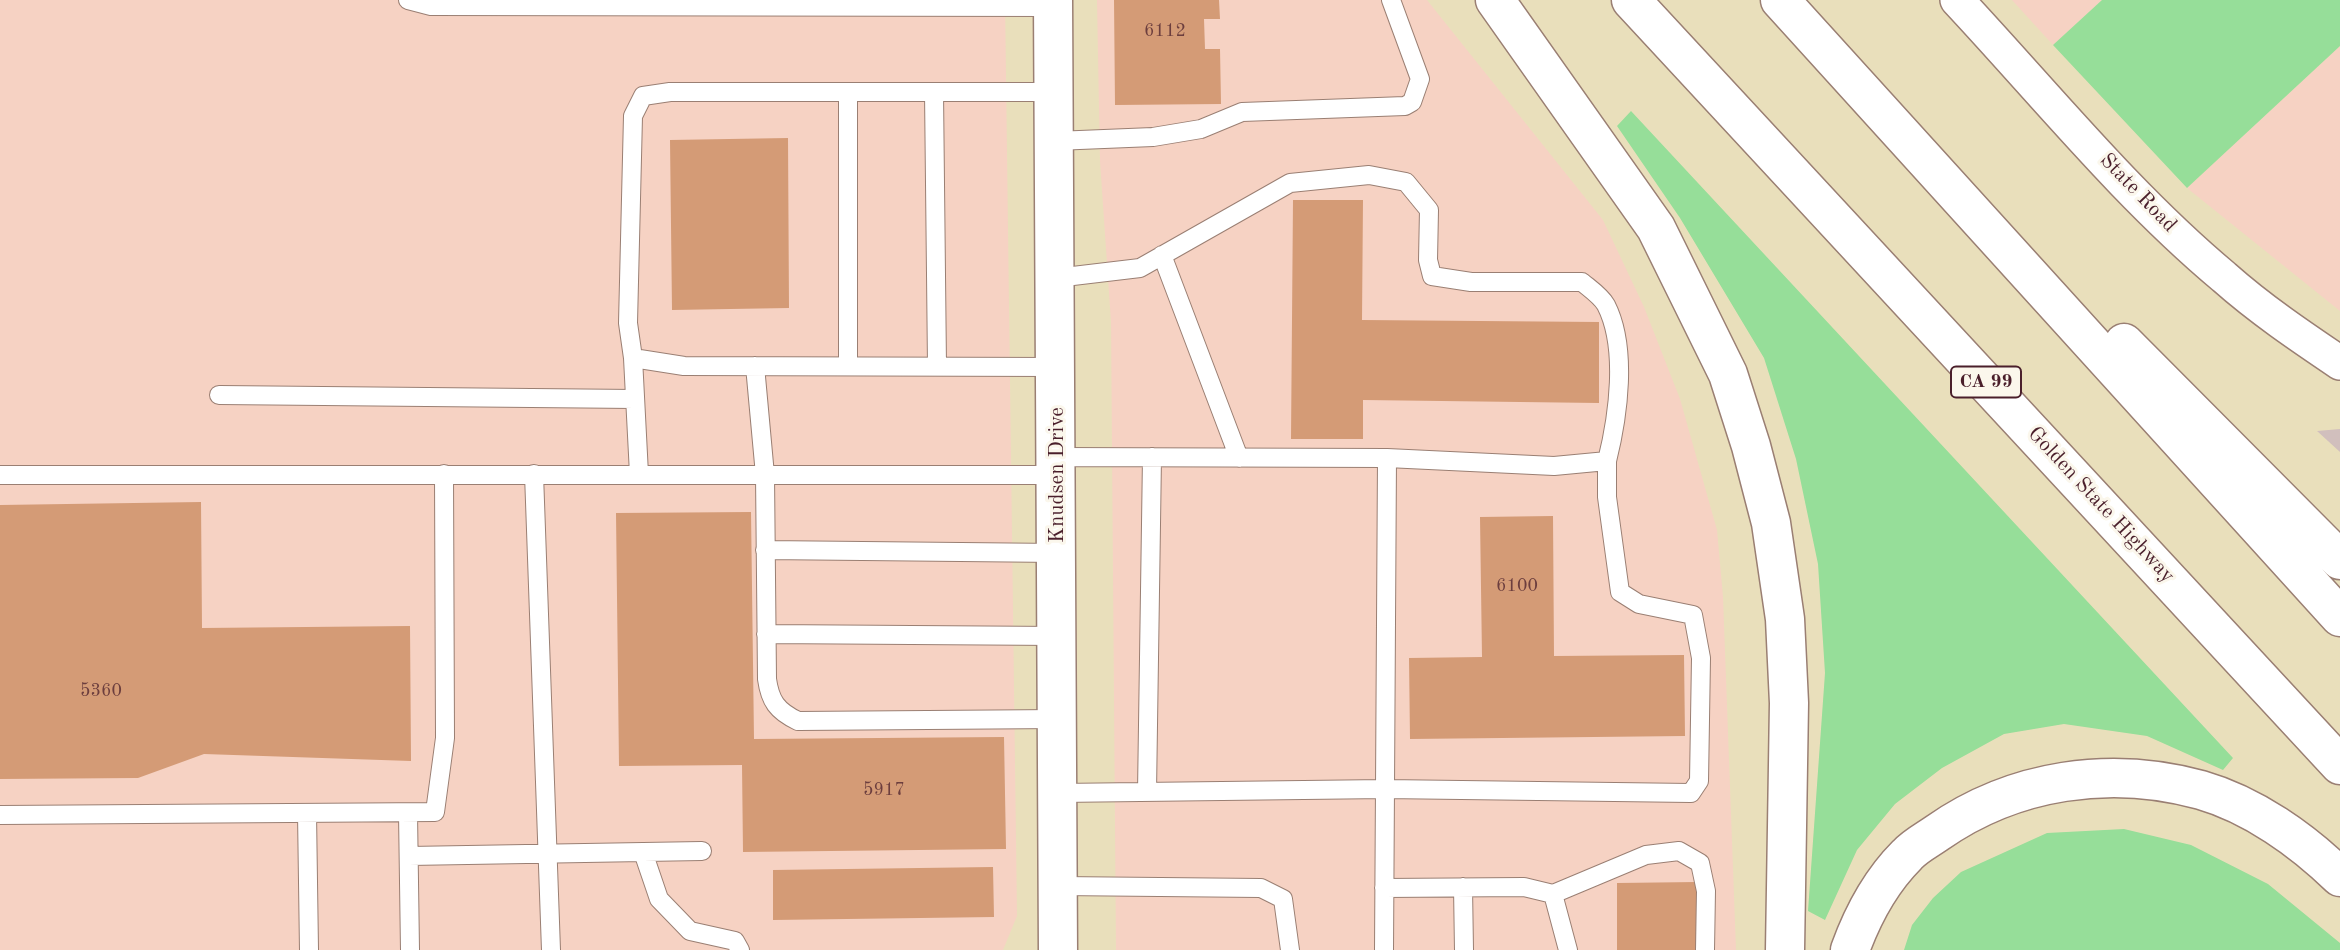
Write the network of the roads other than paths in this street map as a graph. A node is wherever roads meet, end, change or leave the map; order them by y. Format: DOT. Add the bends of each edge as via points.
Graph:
graph roads {
  1 [pos="408,0"];
  2 [pos="1391,0"];
  3 [pos="1495,0"];
  4 [pos="1631,0"];
  5 [pos="1782,0"];
  6 [pos="1957,0"];
  7 [pos="466,3"];
  8 [pos="1053,4"];
  9 [pos="848,92"];
  10 [pos="934,92"];
  11 [pos="1055,92"];
  12 [pos="1055,141"];
  13 [pos="1162,255"];
  14 [pos="1056,278"];
  15 [pos="633,358"];
  16 [pos="2340,363"];
  17 [pos="755,366"];
  18 [pos="848,366"];
  19 [pos="937,366"];
  20 [pos="1057,367"];
  21 [pos="219,395"];
  22 [pos="635,399"];
  23 [pos="1152,457"];
  24 [pos="1240,458"];
  25 [pos="1387,458"];
  26 [pos="1607,461"];
  27 [pos="1057,466"];
  28 [pos="0,474"];
  29 [pos="444,474"];
  30 [pos="534,474"];
  31 [pos="639,474"];
  32 [pos="765,475"];
  33 [pos="765,551"];
  34 [pos="1058,553"];
  35 [pos="2340,560"];
  36 [pos="2340,617"];
  37 [pos="766,634"];
  38 [pos="1058,636"];
  39 [pos="1058,719"];
  40 [pos="2340,765"];
  41 [pos="1385,789"];
  42 [pos="1147,792"];
  43 [pos="1059,793"];
  44 [pos="307,813"];
  45 [pos="408,813"];
  46 [pos="0,815"];
  47 [pos="702,851"];
  48 [pos="643,852"];
  49 [pos="546,853"];
  50 [pos="409,856"];
  51 [pos="2340,877"];
  52 [pos="1059,886"];
  53 [pos="1463,887"];
  54 [pos="1384,888"];
  55 [pos="1553,894"];
  56 [pos="309,950"];
  57 [pos="410,950"];
  58 [pos="551,950"];
  59 [pos="740,950"];
  60 [pos="1058,950"];
  61 [pos="1290,950"];
  62 [pos="1384,950"];
  63 [pos="1464,950"];
  64 [pos="1568,950"];
  65 [pos="1705,950"];
  66 [pos="1785,950"];
  67 [pos="1850,950"];
  1 -- 7 [label="lane" via="431,6"];
  2 -- 12 [label="lane" via="1420,79 1412,102 1405,106 1242,112 1201,129 1153,137"];
  3 -- 66 [label="main road" via="1656,228 1728,374 1751,446 1771,523 1785,619 1789,704"];
  4 -- 40 [label="main road, Golden State Highway / CA 99"];
  5 -- 35 [label="main road"];
  5 -- 36 [label="main road"];
  6 -- 16 [label="street, State Road" via="2157,216 2223,277"];
  7 -- 8 [label="lane"];
  8 -- 11 [label="main road, Knudsen Drive"];
  9 -- 10 [label="lane"];
  9 -- 15 [label="lane" via="643,96 633,116 628,323"];
  9 -- 18 [label="lane"];
  10 -- 11 [label="lane"];
  10 -- 19 [label="lane"];
  11 -- 12 [label="main road, Knudsen Drive"];
  12 -- 14 [label="main road, Knudsen Drive"];
  13 -- 14 [label="lane" via="1140,268"];
  13 -- 24 [label="lane"];
  13 -- 26 [label="lane" via="1290,183 1370,175 1406,182 1429,210 1432,276 1471,282 1583,282 1605,304 1616,341 1619,415"];
  14 -- 20 [label="main road, Knudsen Drive"];
  15 -- 17 [label="lane" via="684,366"];
  15 -- 22 [label="lane"];
  17 -- 18 [label="lane"];
  17 -- 32 [label="lane"];
  18 -- 19 [label="lane"];
  19 -- 20 [label="lane"];
  20 -- 27 [label="main road, Knudsen Drive"];
  21 -- 22 [label="lane"];
  22 -- 31 [label="lane"];
  23 -- 24 [label="lane"];
  23 -- 27 [label="lane"];
  23 -- 42 [label="lane"];
  24 -- 25 [label="lane"];
  25 -- 26 [label="lane" via="1555,466"];
  25 -- 41 [label="lane"];
  26 -- 41 [label="lane" via="1607,497 1620,592 1639,604 1693,615 1700,658 1699,781 1691,793"];
  27 -- 32 [label="lane"];
  27 -- 34 [label="main road, Knudsen Drive"];
  28 -- 29 [label="lane"];
  29 -- 30 [label="lane"];
  29 -- 45 [label="lane" via="445,738 435,812"];
  30 -- 31 [label="lane"];
  30 -- 49 [label="lane"];
  31 -- 32 [label="lane"];
  32 -- 33 [label="lane"];
  33 -- 34 [label="lane"];
  33 -- 37 [label="lane"];
  34 -- 38 [label="main road, Knudsen Drive"];
  37 -- 38 [label="lane"];
  37 -- 39 [label="lane" via="770,698 783,714 798,721"];
  38 -- 39 [label="main road, Knudsen Drive"];
  39 -- 43 [label="main road, Knudsen Drive"];
  41 -- 42 [label="lane"];
  41 -- 54 [label="lane"];
  42 -- 43 [label="lane"];
  43 -- 52 [label="main road, Knudsen Drive"];
  44 -- 45 [label="lane"];
  44 -- 46 [label="lane"];
  44 -- 56 [label="lane"];
  45 -- 50 [label="lane"];
  47 -- 48 [label="lane"];
  48 -- 49 [label="lane"];
  48 -- 59 [label="lane" via="659,899 690,931 735,941"];
  49 -- 50 [label="lane"];
  49 -- 58 [label="lane"];
  50 -- 57 [label="lane"];
  51 -- 67 [label="main road" via="2258,814 2203,791 2148,779 2098,778 2045,785 1987,804 1908,853 1877,891"];
  52 -- 60 [label="main road, Knudsen Drive"];
  52 -- 61 [label="lane" via="1261,888 1283,899"];
  53 -- 54 [label="lane"];
  53 -- 55 [label="lane" via="1524,887"];
  53 -- 63 [label="lane"];
  54 -- 62 [label="lane"];
  55 -- 64 [label="lane"];
  55 -- 65 [label="lane" via="1646,855 1679,851 1700,863 1706,891"];
}
